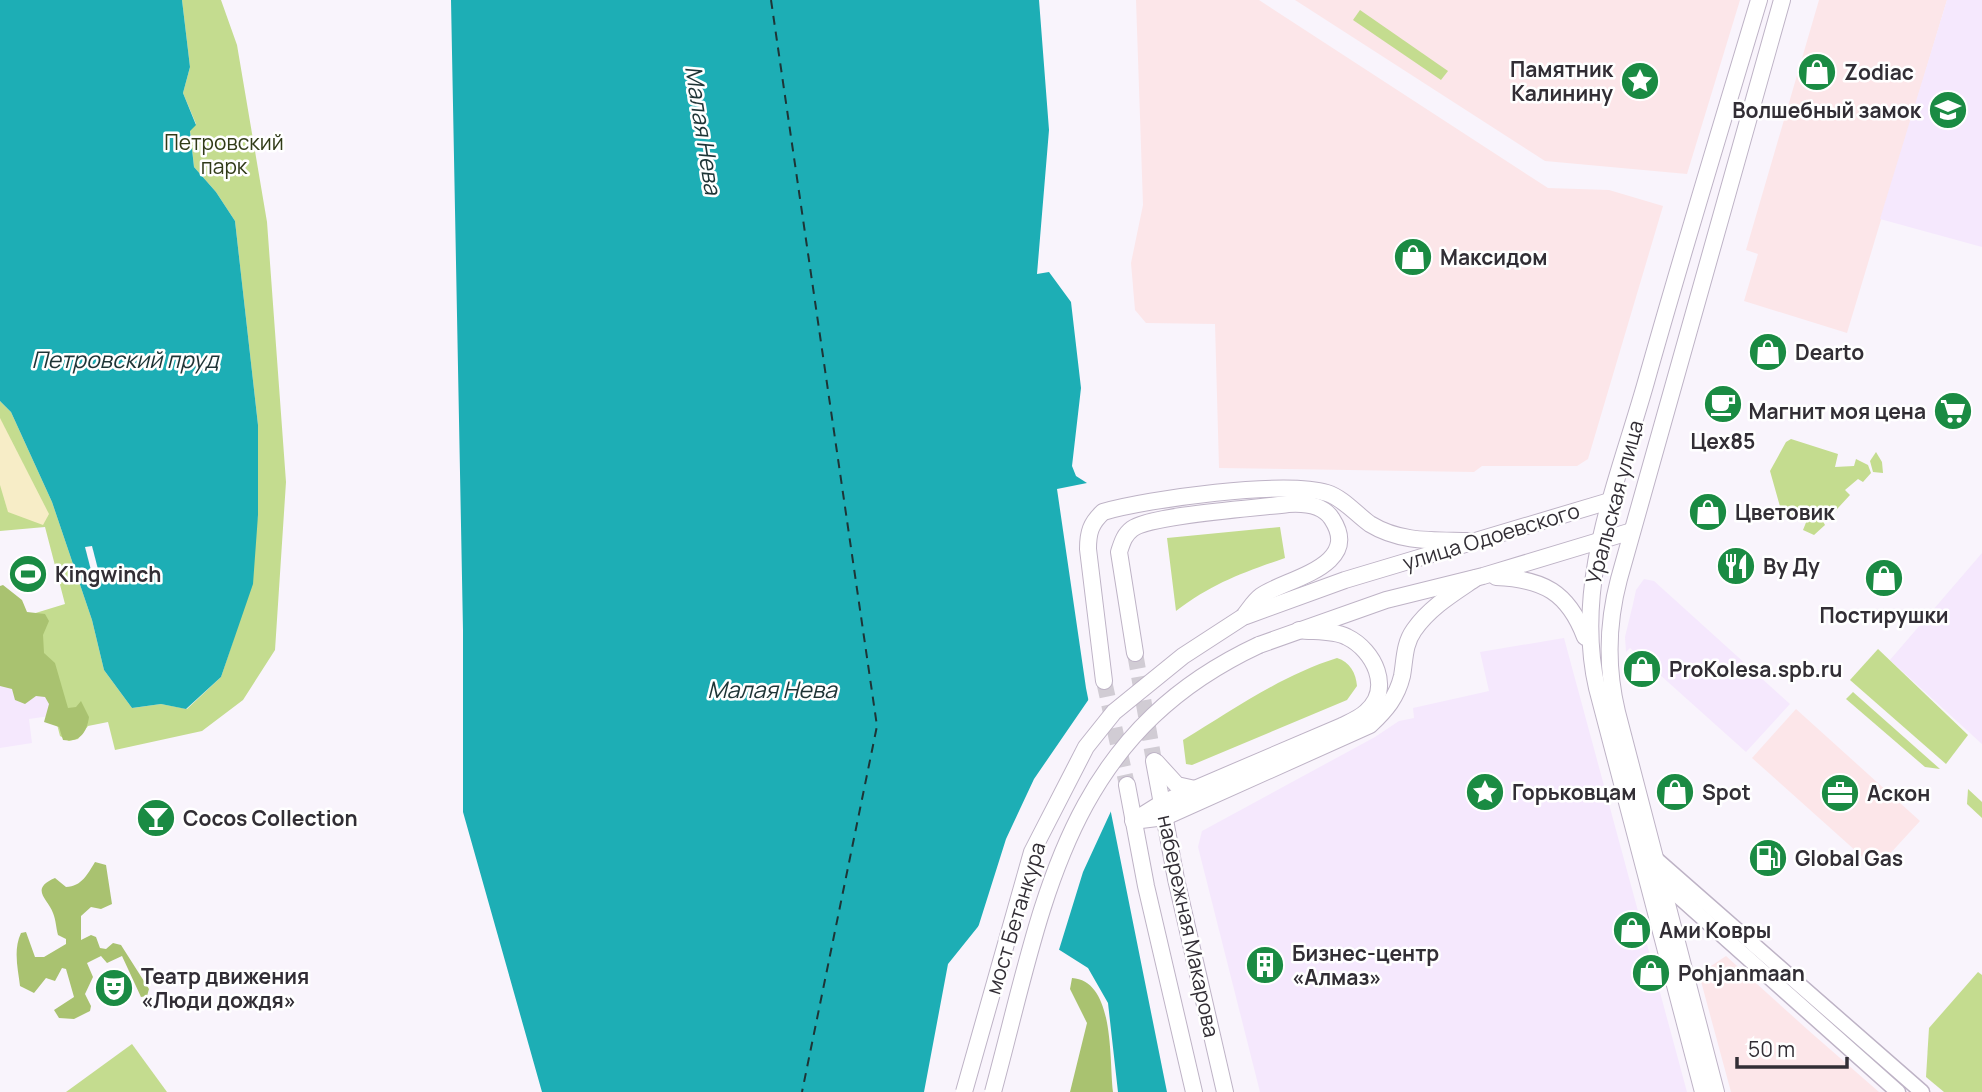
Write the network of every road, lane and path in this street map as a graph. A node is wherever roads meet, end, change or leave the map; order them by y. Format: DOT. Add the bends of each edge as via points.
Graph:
graph roads {
  1 [pos="1759,0"];
  2 [pos="1782,0"];
  3 [pos="1613,500"];
  4 [pos="1632,531"];
  5 [pos="1469,541"];
  6 [pos="1601,542"];
  7 [pos="1480,577"];
  8 [pos="1243,617"];
  9 [pos="1298,631"];
  10 [pos="1259,645"];
  11 [pos="1590,651"];
  12 [pos="1135,653"];
  13 [pos="1104,681"];
  14 [pos="1127,785"];
  15 [pos="1195,789"];
  16 [pos="1164,810"];
  17 [pos="1133,821"];
  18 [pos="1647,853"];
  19 [pos="1661,882"];
  20 [pos="1697,914"];
  21 [pos="1673,931"];
  22 [pos="964,1092"];
  23 [pos="993,1092"];
  24 [pos="1194,1092"];
  25 [pos="1225,1092"];
  26 [pos="1703,1092"];
  27 [pos="1716,1092"];
  28 [pos="1898,1092"];
  29 [pos="1922,1092"];
  1 -- 3 [label="main road, Уральская улица"];
  2 -- 4 [label="main road, Уральская улица"];
  3 -- 4 [label="main road"];
  3 -- 5 [label="main road, улица Одоевского"];
  3 -- 6 [label="main road, Уральская улица"];
  4 -- 6 [label="main road, улица Одоевского"];
  4 -- 18 [label="main road, Уральская улица" via="1611,611 1609,669"];
  5 -- 8 [label="main road, улица Одоевского"];
  5 -- 13 [label="main road" via="1393,536 1331,494 1310,488 1278,487 1103,512 1088,534"];
  6 -- 7 [label="main road, улица Одоевского"];
  6 -- 11 [label="main road, Уральская улица" via="1589,596"];
  7 -- 9 [label="main road, улица Одоевского" via="1386,600"];
  7 -- 11 [label="main road" via="1528,580 1556,593 1577,616"];
  7 -- 16 [label="main road" via="1432,610 1414,631 1404,652 1397,693 1370,725"];
  8 -- 12 [label="main road" via="1261,596 1327,562 1338,536 1332,519 1322,509 1306,503 1288,504 1142,523 1124,537 1120,561"];
  8 -- 22 [label="main road, мост Бетанкура, bridge" via="1183,656 1114,712 1086,747 1032,852"];
  9 -- 10 [label="main road, улица Одоевского"];
  9 -- 15 [label="main road" via="1345,635 1365,648 1378,668 1378,695 1366,712 1342,726"];
  10 -- 23 [label="main road, мост Бетанкура, bridge" via="1149,717 1129,738 1085,803 1058,861 1037,925"];
  11 -- 18 [label="main road, Уральская улица"];
  14 -- 17 [label="main road, набережная Макарова"];
  15 -- 16 [label="main road"];
  15 -- 16 [label="main road, набережная Макарова" via="1168,779 1154,761"];
  16 -- 17 [label="main road"];
  16 -- 25 [label="main road, набережная Макарова"];
  17 -- 24 [label="main road, набережная Макарова"];
  18 -- 19 [label="main road, Уральская улица"];
  18 -- 26 [label="main road, Уральская улица"];
  18 -- 29 [label="street"];
  19 -- 20 [label="street"];
  19 -- 21 [label="main road, Уральская улица"];
  20 -- 21 [label="street" via="1679,917"];
  20 -- 28 [label="street"];
  21 -- 27 [label="main road, Уральская улица"];
}
